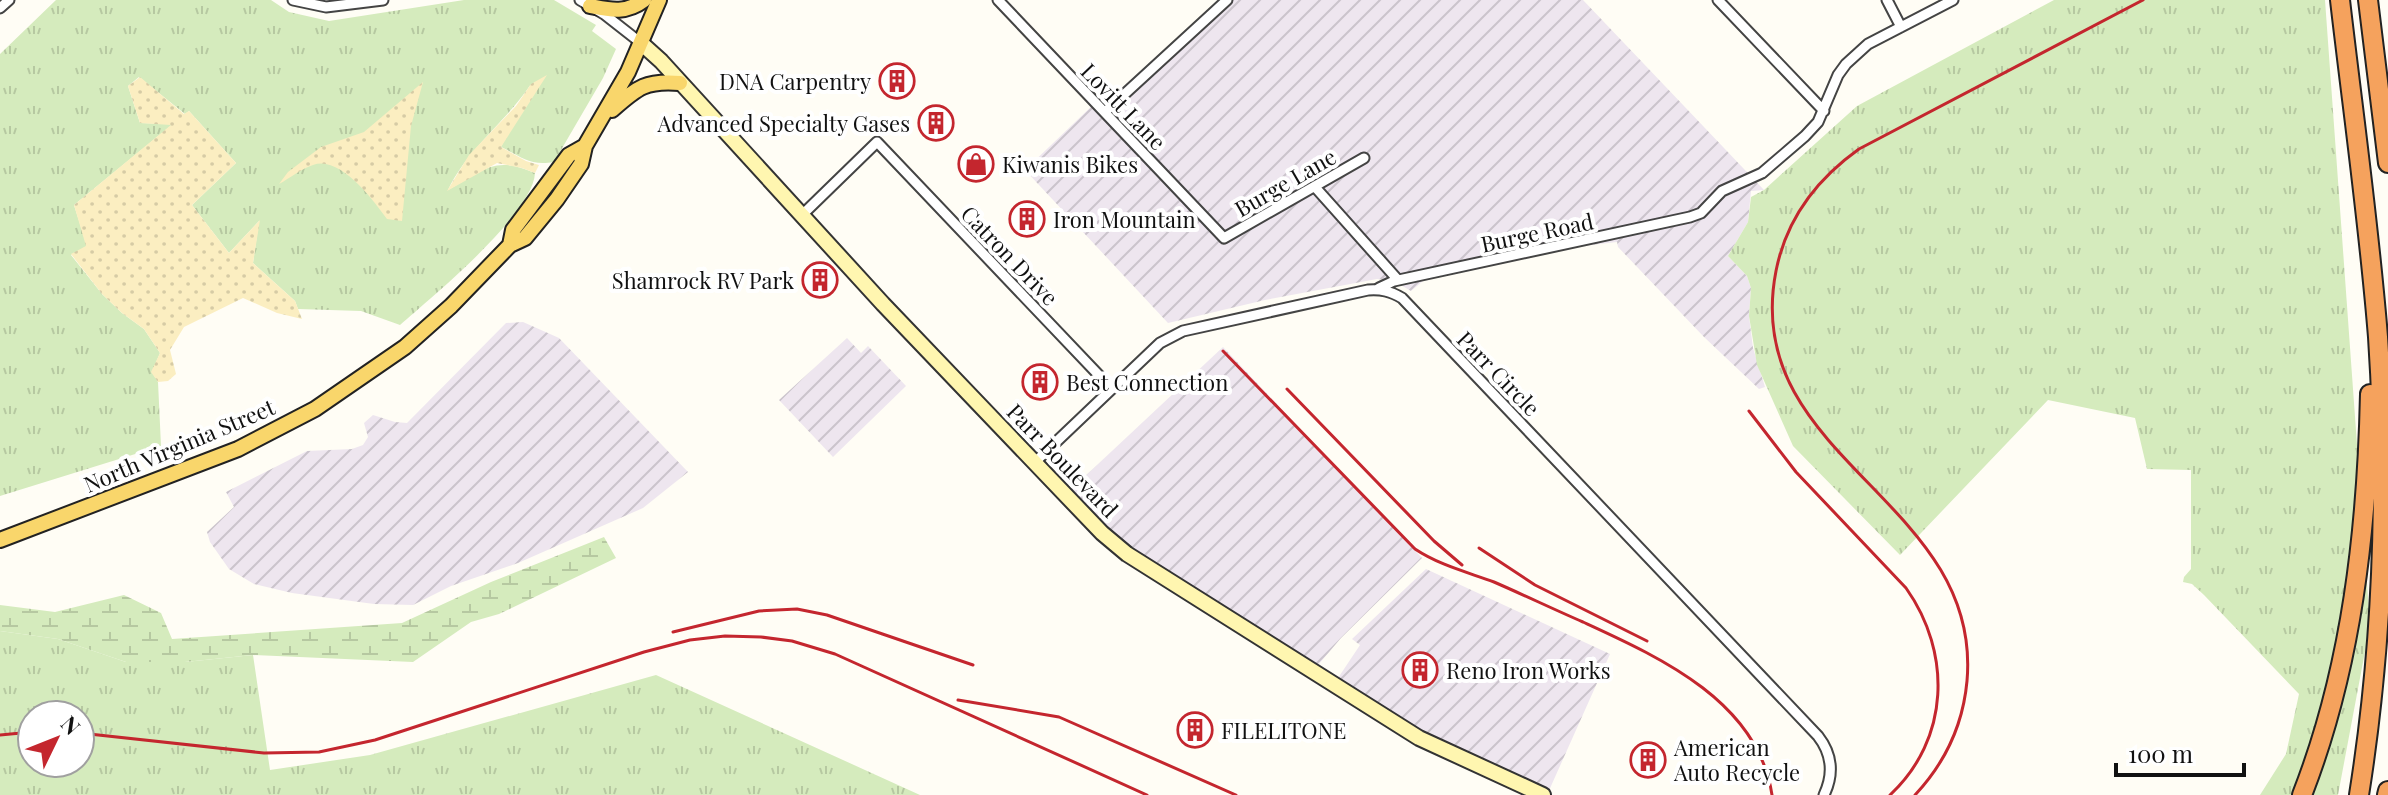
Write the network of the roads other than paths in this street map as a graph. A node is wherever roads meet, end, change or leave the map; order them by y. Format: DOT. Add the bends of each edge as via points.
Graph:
graph roads {
  1 [pos="9,0"];
  2 [pos="293,0"];
  3 [pos="383,0"];
  4 [pos="644,0"];
  5 [pos="659,0"];
  6 [pos="998,0"];
  7 [pos="1227,0"];
  8 [pos="1718,0"];
  9 [pos="1887,0"];
  10 [pos="1953,0"];
  11 [pos="2340,0"];
  12 [pos="2368,0"];
  13 [pos="585,3"];
  14 [pos="0,8"];
  15 [pos="1901,27"];
  16 [pos="641,43"];
  17 [pos="680,83"];
  18 [pos="1824,111"];
  19 [pos="1105,112"];
  20 [pos="602,118"];
  21 [pos="1364,158"];
  22 [pos="2388,163"];
  23 [pos="1315,187"];
  24 [pos="801,216"];
  25 [pos="1224,238"];
  26 [pos="1398,280"];
  27 [pos="1376,289"];
  28 [pos="2374,300"];
  29 [pos="1112,389"];
  30 [pos="1034,463"];
  31 [pos="0,540"];
  32 [pos="1543,795"];
  33 [pos="1824,795"];
  34 [pos="2302,795"];
  35 [pos="2359,795"];
  1 -- 14 [label="street"];
  2 -- 3 [label="street" via="326,7"];
  4 -- 13 [label="main road" via="623,11"];
  5 -- 16 [label="main road, North Virginia Street"];
  6 -- 19 [label="street, Lovitt Lane"];
  7 -- 19 [label="street"];
  8 -- 18 [label="street"];
  9 -- 15 [label="street"];
  10 -- 15 [label="street, Burge Road"];
  11 -- 28 [label="highway"];
  12 -- 22 [label="highway"];
  13 -- 16 [label="street"];
  15 -- 18 [label="street, Burge Road" via="1868,44 1846,64"];
  16 -- 17 [label="main road, Parr Boulevard"];
  16 -- 20 [label="main road, North Virginia Street"];
  17 -- 20 [label="main road" via="643,85"];
  17 -- 24 [label="main road, Parr Boulevard"];
  18 -- 26 [label="street, Burge Road" via="1762,173 1722,191 1690,217"];
  19 -- 25 [label="street, Lovitt Lane"];
  20 -- 31 [label="main road, North Virginia Street" via="585,146 569,155 513,230 510,245 405,347 315,409 238,449"];
  21 -- 23 [label="street, Burge Lane"];
  23 -- 25 [label="street, Burge Lane"];
  23 -- 26 [label="street"];
  24 -- 29 [label="street, Catron Drive" via="877,142"];
  24 -- 30 [label="main road, Parr Boulevard"];
  26 -- 27 [label="street, Burge Road"];
  27 -- 29 [label="street" via="1183,331 1160,343"];
  27 -- 33 [label="street, Parr Circle" via="1402,298 1818,736 1830,763"];
  28 -- 34 [label="highway" via="2363,541 2334,694"];
  28 -- 35 [label="highway" via="2383,432 2383,541 2374,683"];
  29 -- 30 [label="street"];
  30 -- 32 [label="main road, Parr Boulevard" via="1127,554 1419,738"];
}
